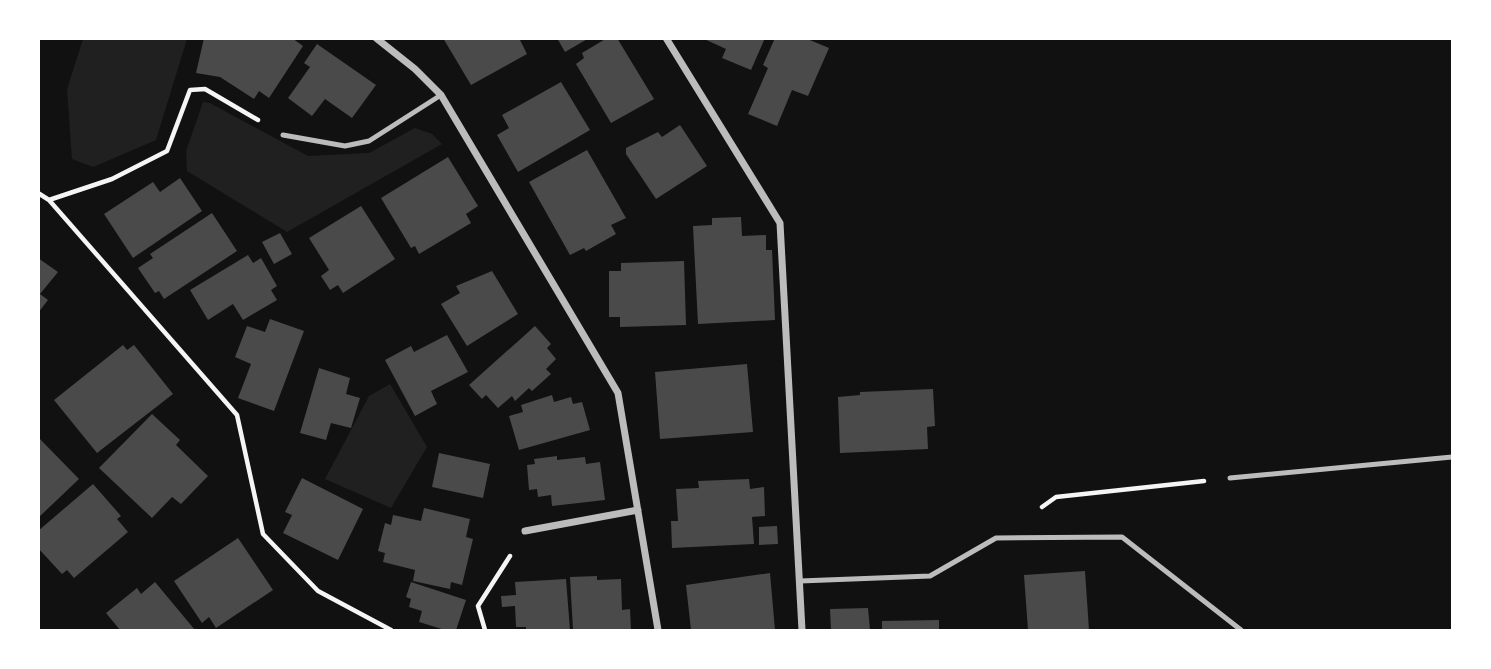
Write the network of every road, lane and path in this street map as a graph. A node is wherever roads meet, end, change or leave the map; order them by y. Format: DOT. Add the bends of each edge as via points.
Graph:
graph roads {
  1 [pos="376,38"];
  2 [pos="666,38"];
  3 [pos="441,95"];
  4 [pos="283,135"];
  5 [pos="38,194"];
  6 [pos="49,201"];
  7 [pos="1452,457"];
  8 [pos="1230,478"];
  9 [pos="638,510"];
  10 [pos="526,531"];
  11 [pos="996,538"];
  12 [pos="800,581"];
  13 [pos="391,631"];
  14 [pos="485,631"];
  15 [pos="658,631"];
  16 [pos="802,631"];
  17 [pos="1241,631"];
  1 -- 3 [label="street"];
  2 -- 12 [label="street" via="780,223"];
  3 -- 4 [label="lane" via="369,141 345,146"];
  3 -- 9 [label="street" via="618,393"];
  4 -- 6 [label="path" via="205,89 190,90 167,151 112,179"];
  5 -- 6 [label="path"];
  6 -- 13 [label="path" via="237,415 263,534 318,592"];
  7 -- 8 [label="lane"];
  8 -- 11 [label="path" via="1056,497"];
  9 -- 10 [label="street"];
  9 -- 15 [label="street"];
  10 -- 14 [label="path" via="478,606"];
  11 -- 12 [label="lane" via="930,576"];
  11 -- 17 [label="lane" via="1122,537"];
  12 -- 16 [label="street"];
}
